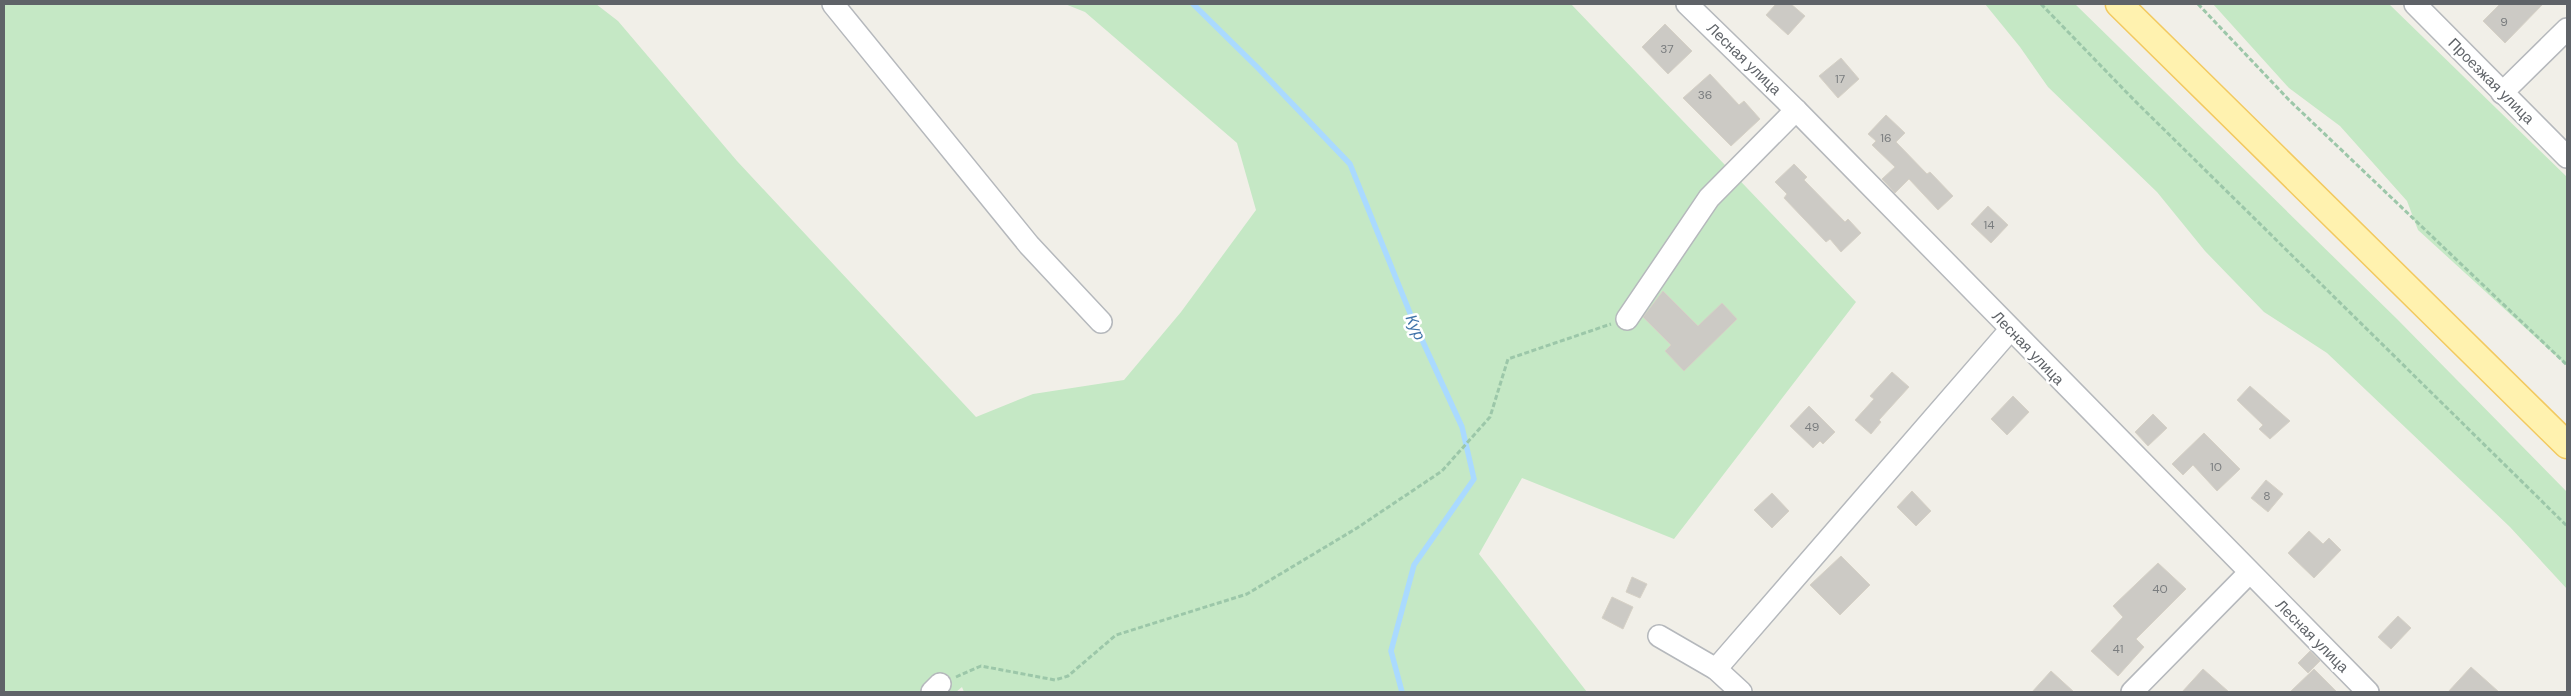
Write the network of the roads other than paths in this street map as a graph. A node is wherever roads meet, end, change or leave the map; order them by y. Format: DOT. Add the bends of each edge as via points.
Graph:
graph roads {
  1 [pos="833,4"];
  2 [pos="1687,4"];
  3 [pos="2119,4"];
  4 [pos="2415,4"];
  5 [pos="2567,29"];
  6 [pos="2502,94"];
  7 [pos="1796,110"];
  8 [pos="2567,157"];
  9 [pos="1627,319"];
  10 [pos="1101,322"];
  11 [pos="2010,330"];
  12 [pos="2567,445"];
  13 [pos="2249,573"];
  14 [pos="1660,636"];
  15 [pos="1716,669"];
  16 [pos="1741,692"];
  17 [pos="2132,692"];
  18 [pos="2368,692"];
  1 -- 10 [label="street" via="1029,246"];
  2 -- 7 [label="street, Лесная улица"];
  3 -- 12 [label="main road"];
  4 -- 6 [label="street, Проезжая улица"];
  5 -- 6 [label="street"];
  6 -- 8 [label="street, Проезжая улица"];
  7 -- 9 [label="street" via="1709,198"];
  7 -- 11 [label="street, Лесная улица"];
  11 -- 13 [label="street, Лесная улица"];
  11 -- 15 [label="street"];
  13 -- 17 [label="street"];
  13 -- 18 [label="street, Лесная улица"];
  14 -- 15 [label="street"];
  15 -- 16 [label="street"];
}
